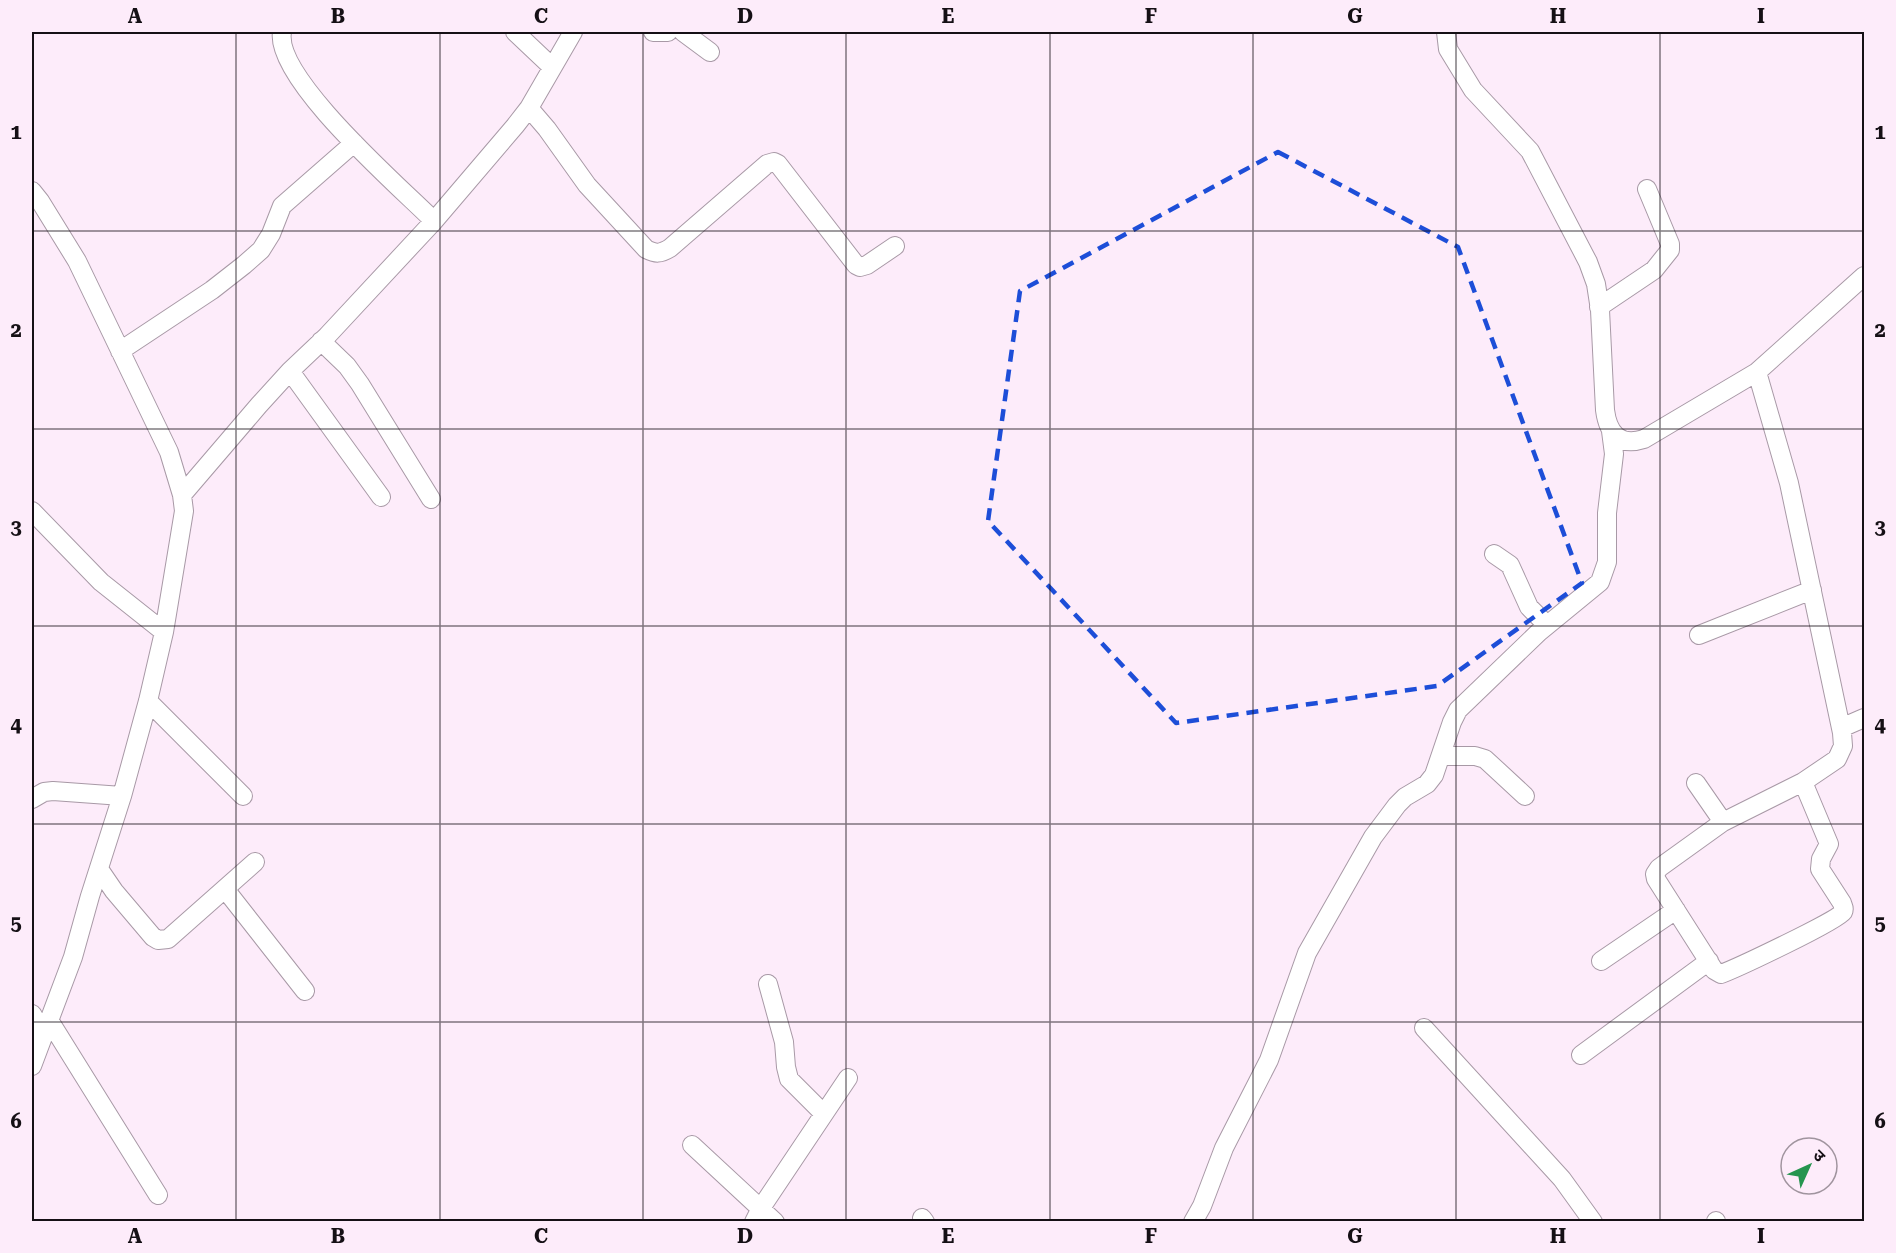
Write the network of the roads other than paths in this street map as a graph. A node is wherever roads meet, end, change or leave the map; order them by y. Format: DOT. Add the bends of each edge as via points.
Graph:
graph roads {
  1 [pos="282,32"];
  2 [pos="515,32"];
  3 [pos="573,32"];
  4 [pos="653,32"];
  5 [pos="668,32"];
  6 [pos="683,32"];
  7 [pos="1446,32"];
  8 [pos="710,52"];
  9 [pos="552,68"];
  10 [pos="529,108"];
  11 [pos="354,143"];
  12 [pos="1647,189"];
  13 [pos="32,190"];
  14 [pos="434,220"];
  15 [pos="895,246"];
  16 [pos="1864,276"];
  17 [pos="1599,307"];
  18 [pos="321,342"];
  19 [pos="120,351"];
  20 [pos="290,371"];
  21 [pos="1757,372"];
  22 [pos="1611,431"];
  23 [pos="182,495"];
  24 [pos="381,498"];
  25 [pos="431,499"];
  26 [pos="32,511"];
  27 [pos="1494,554"];
  28 [pos="1812,590"];
  29 [pos="1547,625"];
  30 [pos="164,632"];
  31 [pos="1699,635"];
  32 [pos="148,701"];
  33 [pos="1864,718"];
  34 [pos="1841,728"];
  35 [pos="1441,756"];
  36 [pos="1803,782"];
  37 [pos="1696,783"];
  38 [pos="122,796"];
  39 [pos="243,796"];
  40 [pos="1525,796"];
  41 [pos="32,799"];
  42 [pos="1723,822"];
  43 [pos="255,862"];
  44 [pos="99,869"];
  45 [pos="225,888"];
  46 [pos="1676,910"];
  47 [pos="1601,961"];
  48 [pos="1709,961"];
  49 [pos="768,984"];
  50 [pos="305,991"];
  51 [pos="32,1014"];
  52 [pos="46,1027"];
  53 [pos="1424,1028"];
  54 [pos="1581,1055"];
  55 [pos="32,1066"];
  56 [pos="848,1078"];
  57 [pos="824,1114"];
  58 [pos="692,1145"];
  59 [pos="158,1195"];
  60 [pos="758,1215"];
  61 [pos="775,1221"];
  62 [pos="1193,1221"];
  63 [pos="1593,1221"];
  1 -- 11 [label="street" via="281,43 288,60 321,107"];
  2 -- 9 [label="street"];
  3 -- 9 [label="street"];
  4 -- 5 [label="street"];
  6 -- 8 [label="street"];
  7 -- 17 [label="street" via="1448,49 1473,90 1530,151 1588,262"];
  9 -- 10 [label="street"];
  10 -- 14 [label="street"];
  10 -- 15 [label="street" via="587,186 654,253 670,248 774,162 856,265 867,265"];
  11 -- 14 [label="street"];
  11 -- 19 [label="street" via="286,202 261,250 212,290"];
  12 -- 17 [label="street" via="1670,250 1647,275"];
  13 -- 19 [label="street" via="77,261"];
  14 -- 18 [label="street"];
  16 -- 21 [label="street"];
  17 -- 22 [label="street" via="1605,410"];
  18 -- 20 [label="street"];
  18 -- 25 [label="street" via="360,384"];
  19 -- 23 [label="street" via="169,452"];
  20 -- 23 [label="street"];
  20 -- 24 [label="street"];
  21 -- 22 [label="street" via="1644,439 1627,441"];
  21 -- 28 [label="street" via="1789,483"];
  22 -- 29 [label="street" via="1614,454 1606,513 1608,549 1604,574 1592,590"];
  23 -- 30 [label="street" via="184,511"];
  26 -- 30 [label="street" via="101,582"];
  27 -- 29 [label="street" via="1510,565 1529,607"];
  28 -- 31 [label="street"];
  28 -- 34 [label="street"];
  29 -- 35 [label="street" via="1458,710"];
  30 -- 32 [label="street"];
  32 -- 38 [label="street"];
  32 -- 39 [label="street"];
  33 -- 34 [label="street"];
  34 -- 36 [label="street" via="1843,746 1837,759"];
  35 -- 40 [label="street" via="1485,759"];
  35 -- 62 [label="street" via="1432,779 1405,797 1373,837 1307,953 1269,1060 1224,1148"];
  36 -- 42 [label="street"];
  36 -- 48 [label="street" via="1829,844 1820,869 1844,906 1842,913 1721,974"];
  37 -- 42 [label="street"];
  38 -- 41 [label="street" via="53,791"];
  38 -- 44 [label="street"];
  42 -- 46 [label="street" via="1656,870 1656,879"];
  43 -- 45 [label="street"];
  44 -- 45 [label="street" via="158,940 168,939"];
  44 -- 52 [label="street" via="73,957"];
  45 -- 50 [label="street"];
  46 -- 47 [label="street"];
  46 -- 48 [label="street"];
  48 -- 54 [label="street"];
  49 -- 57 [label="street" via="784,1042 789,1079"];
  51 -- 52 [label="street"];
  52 -- 55 [label="street"];
  52 -- 59 [label="street"];
  53 -- 63 [label="street" via="1562,1179"];
  56 -- 57 [label="street"];
  57 -- 60 [label="street"];
  58 -- 60 [label="street"];
  60 -- 61 [label="street"];
}
